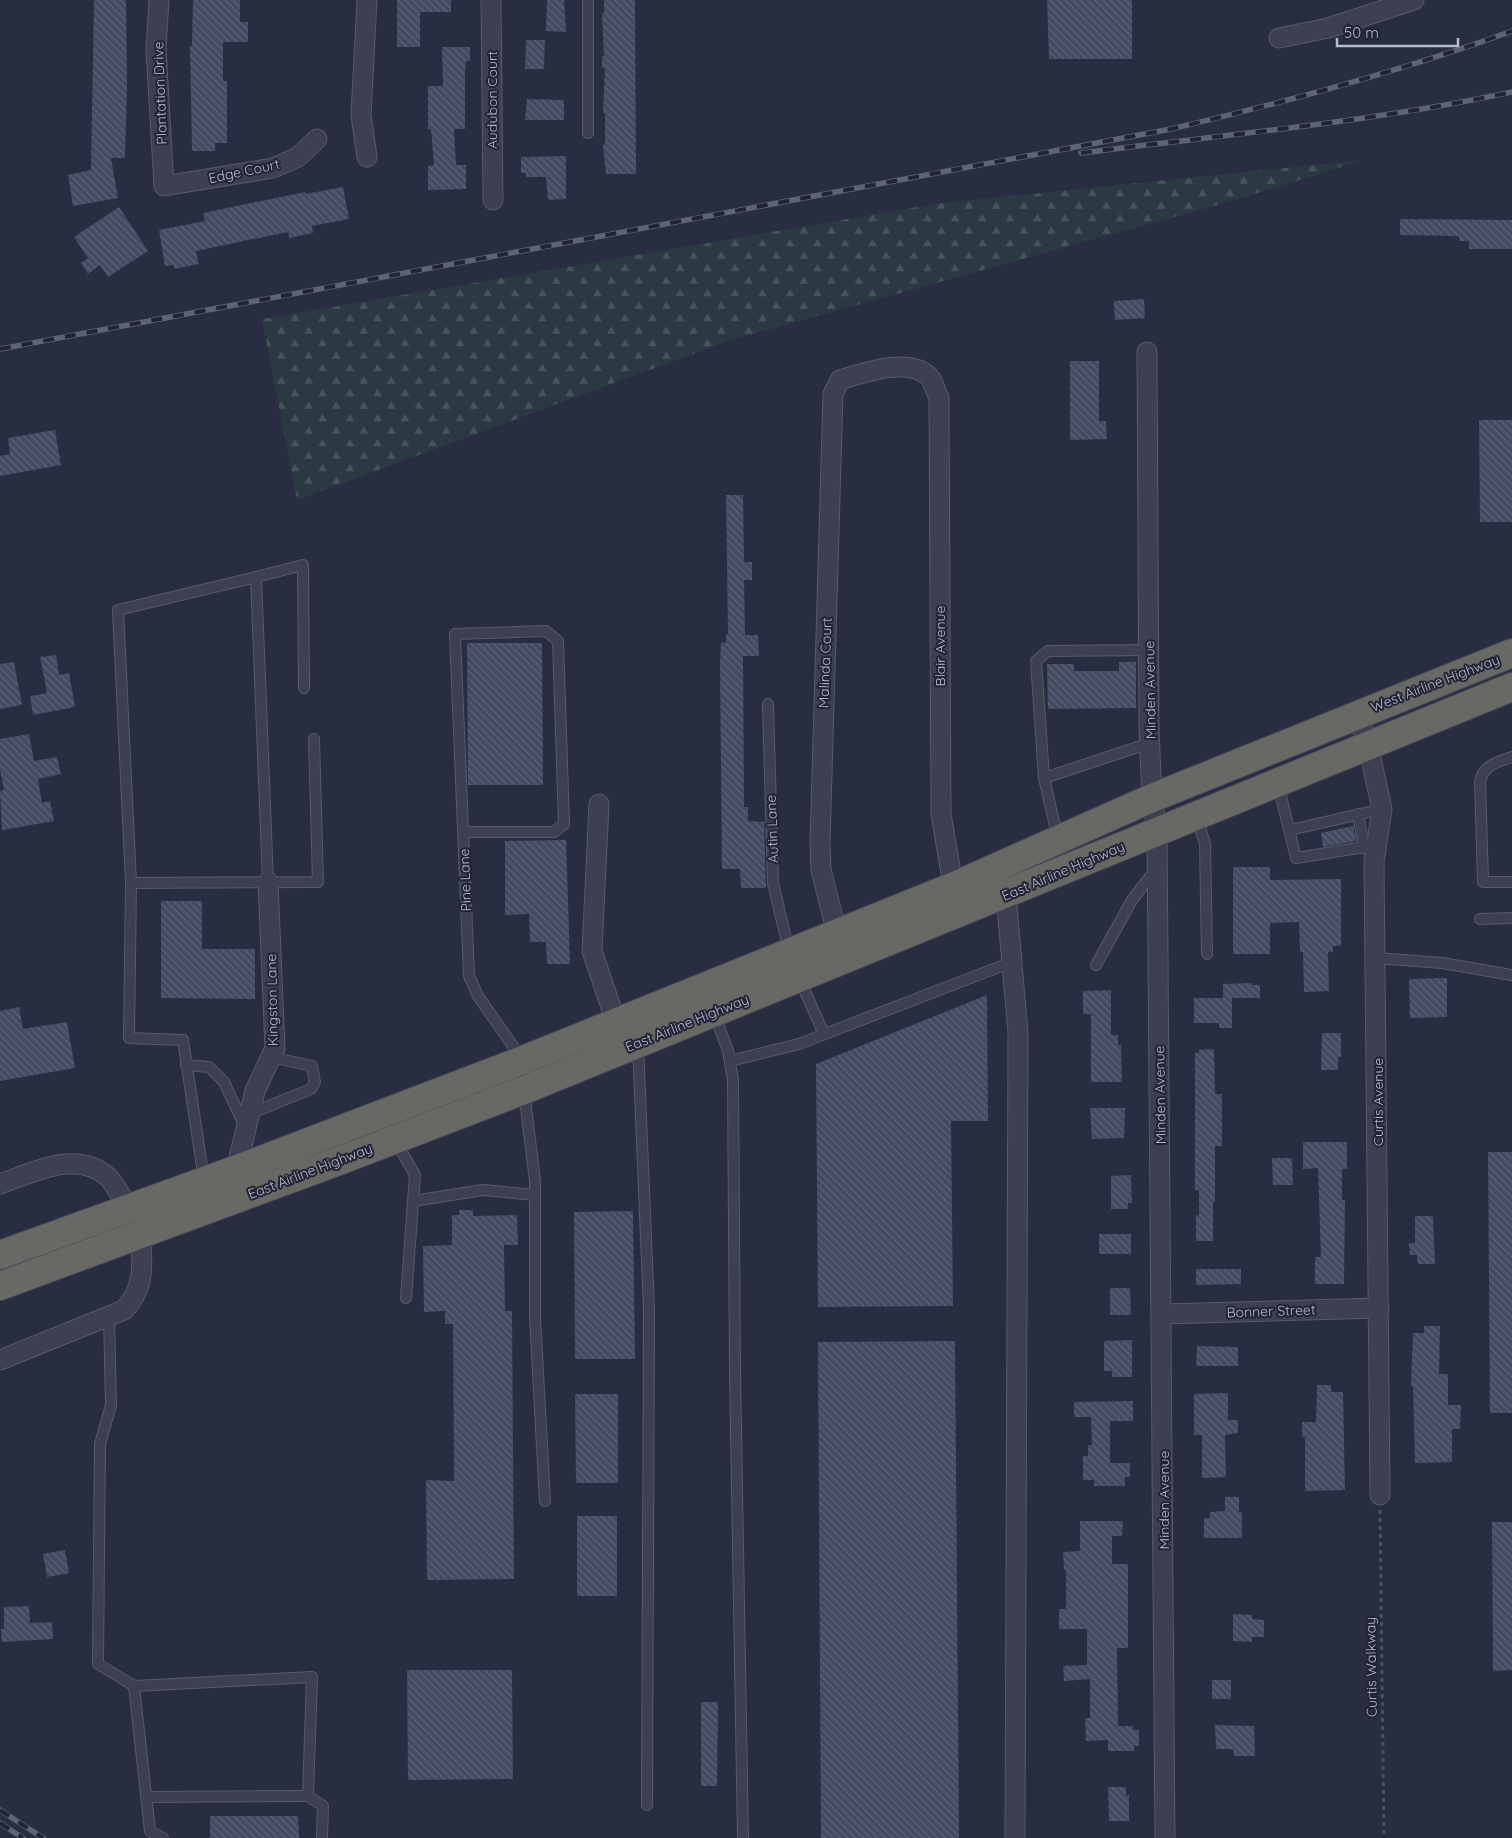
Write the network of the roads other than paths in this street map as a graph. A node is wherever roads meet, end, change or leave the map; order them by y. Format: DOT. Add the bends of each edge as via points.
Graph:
graph roads {
  1 [pos="159,0"];
  2 [pos="367,0"];
  3 [pos="491,0"];
  4 [pos="588,0"];
  5 [pos="1414,0"];
  6 [pos="1279,38"];
  7 [pos="588,133"];
  8 [pos="317,139"];
  9 [pos="367,157"];
  10 [pos="164,186"];
  11 [pos="493,200"];
  12 [pos="1147,352"];
  13 [pos="834,392"];
  14 [pos="256,577"];
  15 [pos="1148,650"];
  16 [pos="1512,653"];
  17 [pos="1512,687"];
  18 [pos="304,688"];
  19 [pos="768,704"];
  20 [pos="1358,714"];
  21 [pos="314,740"];
  22 [pos="1150,743"];
  23 [pos="1368,745"];
  24 [pos="1512,757"];
  25 [pos="1044,778"];
  26 [pos="1278,783"];
  27 [pos="1152,798"];
  28 [pos="599,804"];
  29 [pos="1382,809"];
  30 [pos="1358,814"];
  31 [pos="1197,816"];
  32 [pos="1290,830"];
  33 [pos="463,832"];
  34 [pos="1156,832"];
  35 [pos="1058,840"];
  36 [pos="1370,846"];
  37 [pos="1157,869"];
  38 [pos="268,882"];
  39 [pos="1512,882"];
  40 [pos="130,883"];
  41 [pos="952,886"];
  42 [pos="1006,895"];
  43 [pos="960,914"];
  44 [pos="1512,918"];
  45 [pos="1480,919"];
  46 [pos="837,934"];
  47 [pos="790,952"];
  48 [pos="1207,954"];
  49 [pos="1376,958"];
  50 [pos="1012,962"];
  51 [pos="1096,964"];
  52 [pos="1512,975"];
  53 [pos="799,978"];
  54 [pos="714,1012"];
  55 [pos="616,1022"];
  56 [pos="824,1034"];
  57 [pos="638,1043"];
  58 [pos="271,1057"];
  59 [pos="523,1060"];
  60 [pos="730,1061"];
  61 [pos="186,1065"];
  62 [pos="524,1090"];
  63 [pos="247,1121"];
  64 [pos="385,1129"];
  65 [pos="235,1170"];
  66 [pos="204,1181"];
  67 [pos="0,1184"];
  68 [pos="535,1195"];
  69 [pos="232,1201"];
  70 [pos="413,1201"];
  71 [pos="129,1209"];
  72 [pos="140,1236"];
  73 [pos="0,1255"];
  74 [pos="0,1286"];
  75 [pos="406,1298"];
  76 [pos="1379,1308"];
  77 [pos="1163,1314"];
  78 [pos="109,1316"];
  79 [pos="0,1360"];
  80 [pos="1380,1495"];
  81 [pos="546,1501"];
  82 [pos="134,1686"];
  83 [pos="308,1796"];
  84 [pos="147,1797"];
  85 [pos="647,1805"];
  86 [pos="163,1838"];
  87 [pos="322,1838"];
  88 [pos="743,1838"];
  89 [pos="1015,1838"];
  90 [pos="1165,1838"];
  1 -- 10 [label="street, Plantation Drive" via="156,49"];
  2 -- 9 [label="street" via="361,115"];
  3 -- 11 [label="street, Audubon Court"];
  4 -- 7 [label="lane"];
  5 -- 6 [label="street" via="1328,28"];
  8 -- 10 [label="street, Edge Court" via="298,158 273,168"];
  12 -- 15 [label="street, Minden Avenue"];
  13 -- 41 [label="street, Blair Avenue" via="840,380 888,367 911,368 930,378 939,398 941,814"];
  13 -- 46 [label="street, Malinda Court" via="820,843 821,870"];
  14 -- 18 [label="lane" via="303,565"];
  14 -- 38 [label="lane"];
  14 -- 40 [label="lane" via="118,610"];
  15 -- 22 [label="street, Minden Avenue"];
  15 -- 25 [label="lane" via="1048,651 1036,661"];
  16 -- 20 [label="highway, West Airline Highway"];
  17 -- 23 [label="highway"];
  19 -- 47 [label="lane, Autin Lane" via="773,882"];
  20 -- 23 [label="street, Curtis Avenue"];
  20 -- 27 [label="highway, East Airline Highway"];
  21 -- 38 [label="lane" via="318,882"];
  22 -- 25 [label="lane"];
  22 -- 27 [label="street, Minden Avenue"];
  23 -- 26 [label="highway, East Airline Highway"];
  23 -- 29 [label="street, Curtis Avenue"];
  24 -- 39 [label="lane" via="1489,766 1482,773 1480,782 1483,882"];
  25 -- 35 [label="lane"];
  26 -- 31 [label="highway, East Airline Highway"];
  26 -- 32 [label="lane"];
  27 -- 34 [label="street, Minden Avenue"];
  27 -- 35 [label="highway, East Airline Highway"];
  28 -- 55 [label="street" via="592,950"];
  29 -- 30 [label="lane"];
  29 -- 36 [label="street, Curtis Avenue"];
  30 -- 32 [label="lane"];
  30 -- 36 [label="lane"];
  31 -- 34 [label="highway, East Airline Highway"];
  31 -- 48 [label="lane" via="1206,844"];
  32 -- 36 [label="lane" via="1296,858"];
  33 -- 33 [label="lane, Pine Lane" via="455,634 546,631 558,640 564,824 554,832"];
  33 -- 59 [label="lane, Pine Lane" via="469,976 478,996"];
  34 -- 37 [label="street, Minden Avenue"];
  34 -- 42 [label="highway, East Airline Highway"];
  35 -- 41 [label="highway, East Airline Highway"];
  36 -- 49 [label="street, Curtis Avenue" via="1374,862"];
  37 -- 51 [label="lane" via="1132,900"];
  37 -- 77 [label="street, Minden Avenue"];
  38 -- 40 [label="lane"];
  38 -- 58 [label="street, Kingston Lane" via="275,1048"];
  40 -- 61 [label="lane" via="129,1038 182,1040"];
  41 -- 43 [label="street, Blair Avenue"];
  41 -- 46 [label="highway, East Airline Highway"];
  42 -- 43 [label="highway, East Airline Highway"];
  42 -- 50 [label="street"];
  43 -- 53 [label="highway, East Airline Highway"];
  44 -- 45 [label="lane"];
  46 -- 47 [label="highway, East Airline Highway"];
  47 -- 55 [label="highway, East Airline Highway"];
  49 -- 52 [label="lane" via="1442,963"];
  49 -- 76 [label="street, Curtis Avenue"];
  50 -- 56 [label="lane"];
  50 -- 89 [label="street" via="1018,1032"];
  53 -- 54 [label="highway, East Airline Highway"];
  53 -- 56 [label="lane"];
  54 -- 57 [label="highway, East Airline Highway"];
  54 -- 60 [label="lane"];
  55 -- 57 [label="street"];
  55 -- 59 [label="highway, East Airline Highway"];
  56 -- 60 [label="lane"];
  57 -- 62 [label="highway, East Airline Highway"];
  57 -- 85 [label="lane" via="649,1310"];
  58 -- 63 [label="street, Kingston Lane" via="255,1091"];
  58 -- 63 [label="lane" via="312,1066 315,1082 311,1089"];
  59 -- 64 [label="highway, East Airline Highway"];
  60 -- 88 [label="lane" via="733,1080"];
  61 -- 63 [label="lane" via="209,1067 224,1082"];
  61 -- 66 [label="lane"];
  62 -- 64 [label="highway, East Airline Highway"];
  62 -- 68 [label="lane"];
  63 -- 65 [label="street, Kingston Lane"];
  64 -- 65 [label="highway, East Airline Highway"];
  64 -- 69 [label="highway, East Airline Highway"];
  64 -- 70 [label="lane" via="415,1175"];
  65 -- 66 [label="highway, East Airline Highway"];
  65 -- 69 [label="street, Kingston Lane"];
  66 -- 71 [label="highway, East Airline Highway"];
  67 -- 71 [label="street" via="44,1169 87,1163 109,1177"];
  68 -- 70 [label="lane" via="483,1190"];
  68 -- 81 [label="lane" via="535,1317"];
  69 -- 72 [label="highway, East Airline Highway"];
  70 -- 75 [label="lane"];
  71 -- 73 [label="highway, East Airline Highway"];
  72 -- 74 [label="highway, East Airline Highway"];
  72 -- 78 [label="street" via="142,1262 137,1294 124,1310"];
  76 -- 77 [label="street, Bonner Street"];
  76 -- 80 [label="street, Curtis Avenue"];
  77 -- 90 [label="street, Minden Avenue"];
  78 -- 79 [label="street"];
  78 -- 82 [label="lane" via="111,1405 100,1444 98,1664"];
  82 -- 83 [label="lane" via="312,1677"];
  82 -- 84 [label="lane"];
  83 -- 84 [label="lane"];
  83 -- 87 [label="lane" via="323,1806"];
  84 -- 86 [label="lane" via="150,1832"];
}
